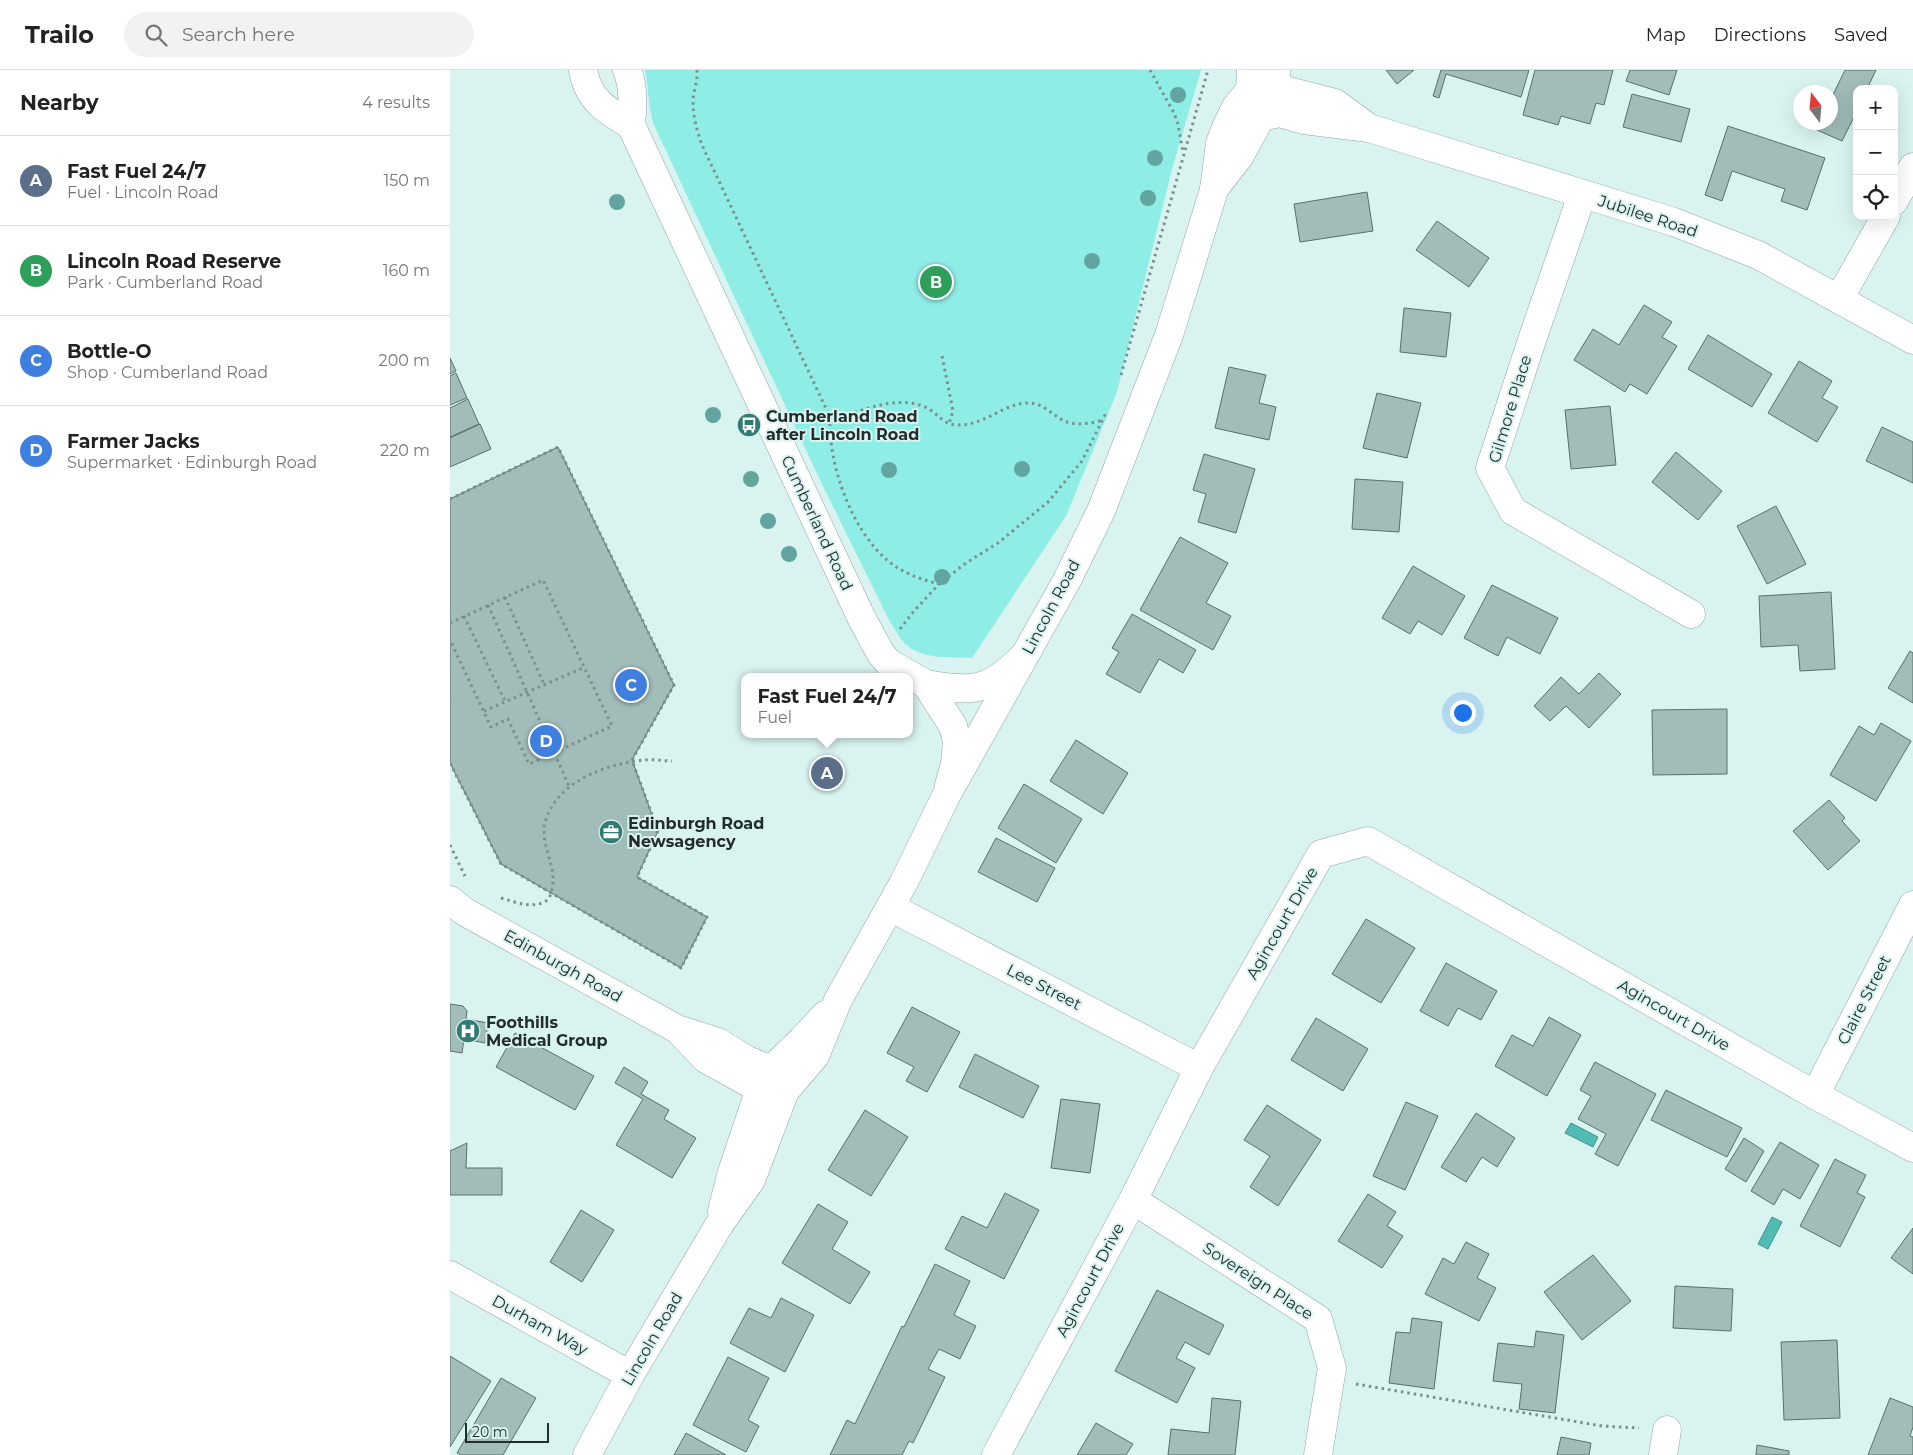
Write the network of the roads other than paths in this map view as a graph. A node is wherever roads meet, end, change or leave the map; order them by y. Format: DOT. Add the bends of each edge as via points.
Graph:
graph roads {
  1 [pos="583,70"];
  2 [pos="627,70"];
  3 [pos="1277,79"];
  4 [pos="1251,80"];
  5 [pos="1265,116"];
  6 [pos="631,125"];
  7 [pos="1369,128"];
  8 [pos="1913,167"];
  9 [pos="1214,190"];
  10 [pos="1898,194"];
  11 [pos="1582,195"];
  12 [pos="1884,220"];
  13 [pos="1839,299"];
  14 [pos="1913,340"];
  15 [pos="1691,614"];
  16 [pos="1027,653"];
  17 [pos="907,673"];
  18 [pos="913,677"];
  19 [pos="948,699"];
  20 [pos="989,710"];
  21 [pos="946,796"];
  22 [pos="458,890"];
  23 [pos="1913,905"];
  24 [pos="890,907"];
  25 [pos="1199,1068"];
  26 [pos="772,1083"];
  27 [pos="1815,1095"];
  28 [pos="1913,1148"];
  29 [pos="1133,1200"];
  30 [pos="450,1275"];
  31 [pos="630,1375"];
  32 [pos="587,1455"];
  33 [pos="996,1455"];
  34 [pos="1318,1455"];
  1 -- 6 [label="street" via="592,96"];
  2 -- 6 [label="street, Cumberland Road" via="633,105"];
  3 -- 4 [label="street, Jubilee Road"];
  3 -- 5 [label="street, Lincoln Road"];
  3 -- 7 [label="street, Jubilee Road" via="1335,102"];
  4 -- 5 [label="street"];
  4 -- 9 [label="street, Lincoln Road" via="1220,143"];
  5 -- 7 [label="street, Jubilee Road" via="1280,113 1304,120"];
  5 -- 9 [label="street, Lincoln Road"];
  6 -- 17 [label="street, Cumberland Road" via="836,565 882,654 889,663"];
  7 -- 11 [label="street, Jubilee Road"];
  8 -- 10 [label="street"];
  9 -- 16 [label="street, Lincoln Road" via="1169,336 1101,511"];
  11 -- 13 [label="street, Jubilee Road" via="1674,222 1758,255"];
  11 -- 15 [label="street, Gilmore Place" via="1490,468 1513,511"];
  12 -- 13 [label="street"];
  13 -- 14 [label="street, Jubilee Road"];
  16 -- 19 [label="street" via="1005,675"];
  16 -- 20 [label="street, Lincoln Road"];
  18 -- 19 [label="street, Cumberland Road"];
  19 -- 20 [label="street"];
  19 -- 21 [label="street" via="957,740 955,764"];
  20 -- 21 [label="street, Lincoln Road" via="973,749"];
  21 -- 24 [label="street, Lincoln Road"];
  22 -- 26 [label="street, Edinburgh Road" via="465,912 677,1029 706,1059"];
  23 -- 27 [label="street, Claire Street"];
  24 -- 25 [label="street, Lee Street"];
  24 -- 26 [label="street, Lincoln Road" via="838,1000 802,1040"];
  25 -- 27 [label="street, Agincourt Drive" via="1321,854 1368,841"];
  25 -- 29 [label="street, Agincourt Drive"];
  26 -- 31 [label="street, Lincoln Road" via="732,1172 719,1225"];
  27 -- 28 [label="street, Agincourt Drive"];
  29 -- 33 [label="street, Agincourt Drive"];
  29 -- 34 [label="street, Sovereign Place" via="1318,1319 1332,1368"];
  30 -- 31 [label="street, Durham Way"];
  31 -- 32 [label="street, Lincoln Road"];
}
